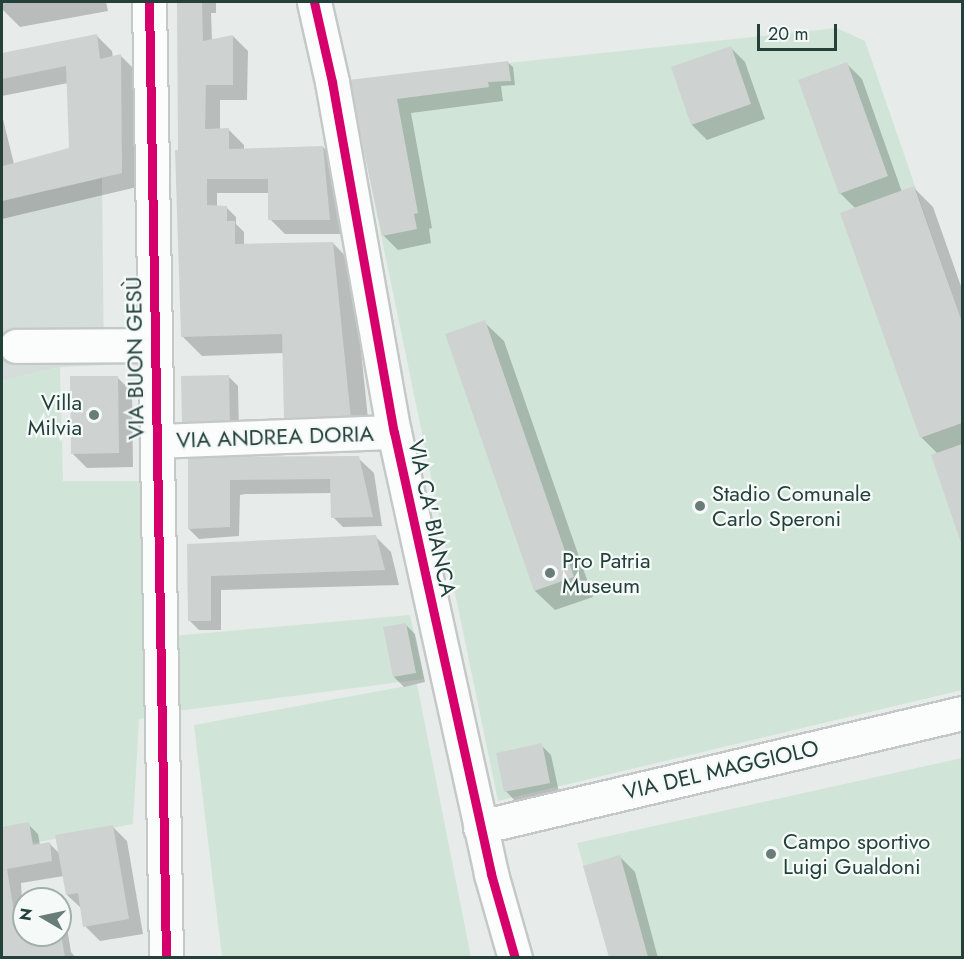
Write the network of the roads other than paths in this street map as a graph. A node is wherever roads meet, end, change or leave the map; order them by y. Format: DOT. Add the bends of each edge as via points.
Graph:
graph roads {
  1 [pos="148,2"];
  2 [pos="314,2"];
  3 [pos="154,345"];
  4 [pos="16,346"];
  5 [pos="394,432"];
  6 [pos="157,441"];
  7 [pos="963,713"];
  8 [pos="480,827"];
  9 [pos="166,957"];
  10 [pos="515,957"];
  1 -- 3 [label="street, VIA BUON GESÙ"];
  2 -- 5 [label="street, VIA CA' BIANCA" via="332,82"];
  3 -- 4 [label="street"];
  3 -- 6 [label="street, VIA BUON GESÙ"];
  5 -- 6 [label="street, VIA ANDREA DORIA"];
  5 -- 8 [label="street, VIA CA' BIANCA"];
  6 -- 9 [label="street, VIA BUON GESÙ"];
  7 -- 8 [label="street, VIA DEL MAGGIOLO"];
  8 -- 10 [label="street, VIA CA' BIANCA"];
}
